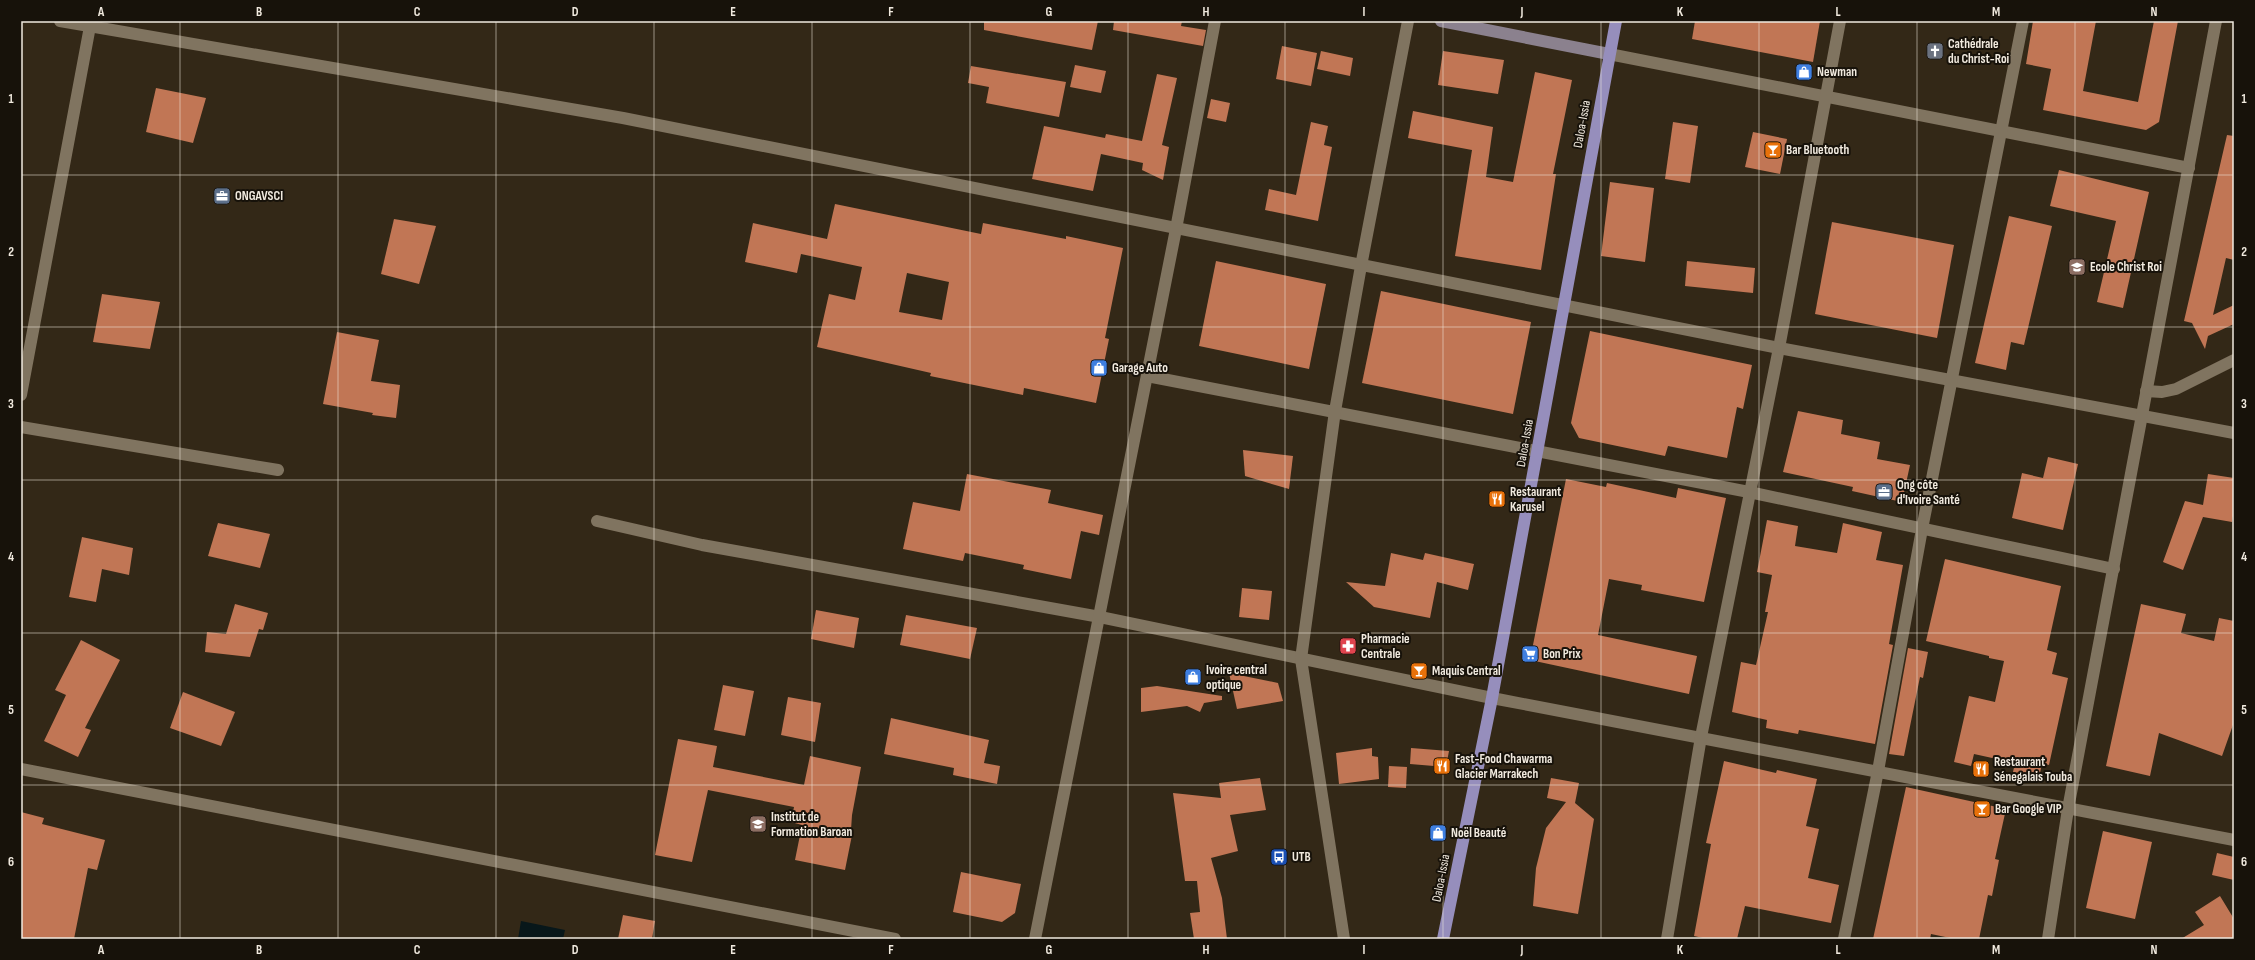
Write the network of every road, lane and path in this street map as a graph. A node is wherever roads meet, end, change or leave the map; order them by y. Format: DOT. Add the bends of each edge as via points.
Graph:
graph roads {
  1 [pos="60,21"];
  2 [pos="1215,21"];
  3 [pos="1408,21"];
  4 [pos="1441,21"];
  5 [pos="1616,21"];
  6 [pos="1840,21"];
  7 [pos="2023,21"];
  8 [pos="2216,21"];
  9 [pos="90,24"];
  10 [pos="1609,54"];
  11 [pos="1826,96"];
  12 [pos="2002,131"];
  13 [pos="2188,168"];
  14 [pos="1176,229"];
  15 [pos="1361,266"];
  16 [pos="1563,305"];
  17 [pos="1778,348"];
  18 [pos="2234,360"];
  19 [pos="1147,376"];
  20 [pos="1951,381"];
  21 [pos="2146,391"];
  22 [pos="21,395"];
  23 [pos="1335,411"];
  24 [pos="2142,416"];
  25 [pos="21,427"];
  26 [pos="2234,433"];
  27 [pos="1537,452"];
  28 [pos="278,470"];
  29 [pos="1749,492"];
  30 [pos="597,521"];
  31 [pos="1922,529"];
  32 [pos="2114,569"];
  33 [pos="1100,618"];
  34 [pos="1302,659"];
  35 [pos="1492,698"];
  36 [pos="1701,737"];
  37 [pos="21,769"];
  38 [pos="1878,771"];
  39 [pos="2068,809"];
  40 [pos="2234,840"];
  41 [pos="895,939"];
  42 [pos="1035,939"];
  43 [pos="1344,939"];
  44 [pos="1444,939"];
  45 [pos="1667,939"];
  46 [pos="1844,939"];
  47 [pos="2048,939"];
  1 -- 9 [label="street"];
  2 -- 14 [label="street"];
  3 -- 15 [label="street"];
  4 -- 10 [label="street"];
  5 -- 10 [label="main road, Daloa-Issia"];
  6 -- 11 [label="street"];
  7 -- 12 [label="street"];
  8 -- 13 [label="street"];
  9 -- 14 [label="street" via="623,118"];
  9 -- 22 [label="street"];
  10 -- 11 [label="street"];
  10 -- 16 [label="main road, Daloa-Issia"];
  11 -- 12 [label="street"];
  11 -- 17 [label="street"];
  12 -- 13 [label="street"];
  12 -- 20 [label="street"];
  13 -- 21 [label="street"];
  14 -- 15 [label="street"];
  14 -- 19 [label="street"];
  15 -- 16 [label="street"];
  15 -- 23 [label="street"];
  16 -- 17 [label="street"];
  16 -- 27 [label="main road, Daloa-Issia"];
  17 -- 20 [label="street"];
  17 -- 29 [label="street"];
  18 -- 21 [label="street" via="2176,389 2162,392"];
  19 -- 23 [label="street"];
  19 -- 33 [label="street"];
  20 -- 24 [label="street"];
  20 -- 31 [label="street"];
  21 -- 24 [label="street"];
  23 -- 27 [label="street"];
  23 -- 34 [label="street"];
  24 -- 26 [label="street"];
  24 -- 32 [label="street"];
  25 -- 28 [label="street"];
  27 -- 29 [label="street"];
  27 -- 35 [label="main road, Daloa-Issia"];
  29 -- 31 [label="street"];
  29 -- 36 [label="street"];
  30 -- 33 [label="street" via="702,545"];
  31 -- 32 [label="street"];
  31 -- 38 [label="street"];
  32 -- 39 [label="street"];
  33 -- 34 [label="street"];
  33 -- 42 [label="street"];
  34 -- 35 [label="street"];
  34 -- 43 [label="street"];
  35 -- 36 [label="street"];
  35 -- 44 [label="main road, Daloa-Issia"];
  36 -- 38 [label="street"];
  36 -- 45 [label="street"];
  37 -- 41 [label="street"];
  38 -- 39 [label="street"];
  38 -- 46 [label="street"];
  39 -- 40 [label="street"];
  39 -- 47 [label="street"];
}
